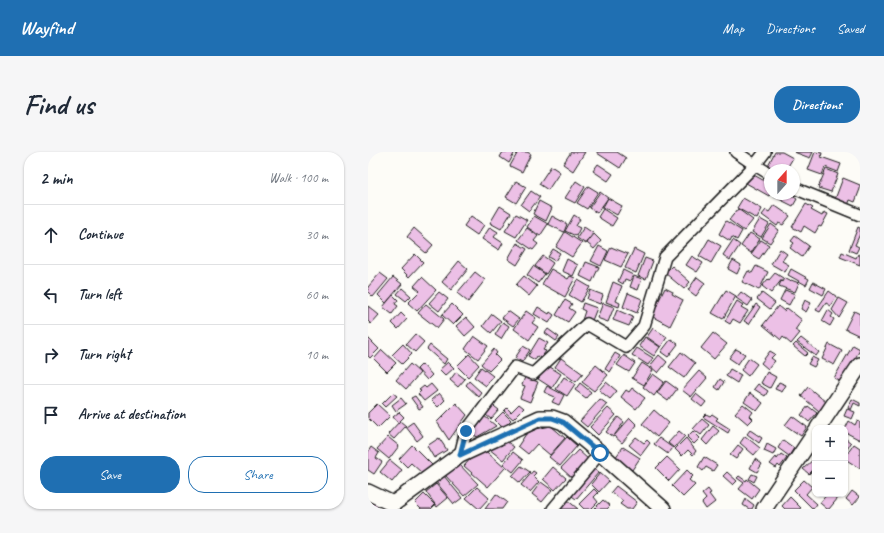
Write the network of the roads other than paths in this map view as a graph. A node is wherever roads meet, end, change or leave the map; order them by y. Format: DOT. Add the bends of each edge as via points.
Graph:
graph roads {
  1 [pos="736,152"];
  2 [pos="765,152"];
  3 [pos="755,165"];
  4 [pos="764,170"];
  5 [pos="800,190"];
  6 [pos="860,215"];
  7 [pos="860,364"];
  8 [pos="820,425"];
  9 [pos="812,437"];
  10 [pos="600,453"];
  11 [pos="460,455"];
  12 [pos="368,492"];
  13 [pos="392,506"];
  14 [pos="553,509"];
  15 [pos="663,509"];
  16 [pos="764,509"];
  1 -- 3 [label="street"];
  2 -- 3 [label="street"];
  3 -- 4 [label="street"];
  3 -- 11 [label="street" via="665,257 644,326 626,347 587,324 533,374 515,367 466,431"];
  5 -- 6 [label="street"];
  7 -- 8 [label="main road"];
  9 -- 16 [label="main road"];
  10 -- 11 [label="main road" via="563,422 552,418 540,418"];
  10 -- 14 [label="street"];
  10 -- 15 [label="main road"];
  11 -- 13 [label="main road"];
  12 -- 13 [label="main road"];
}
